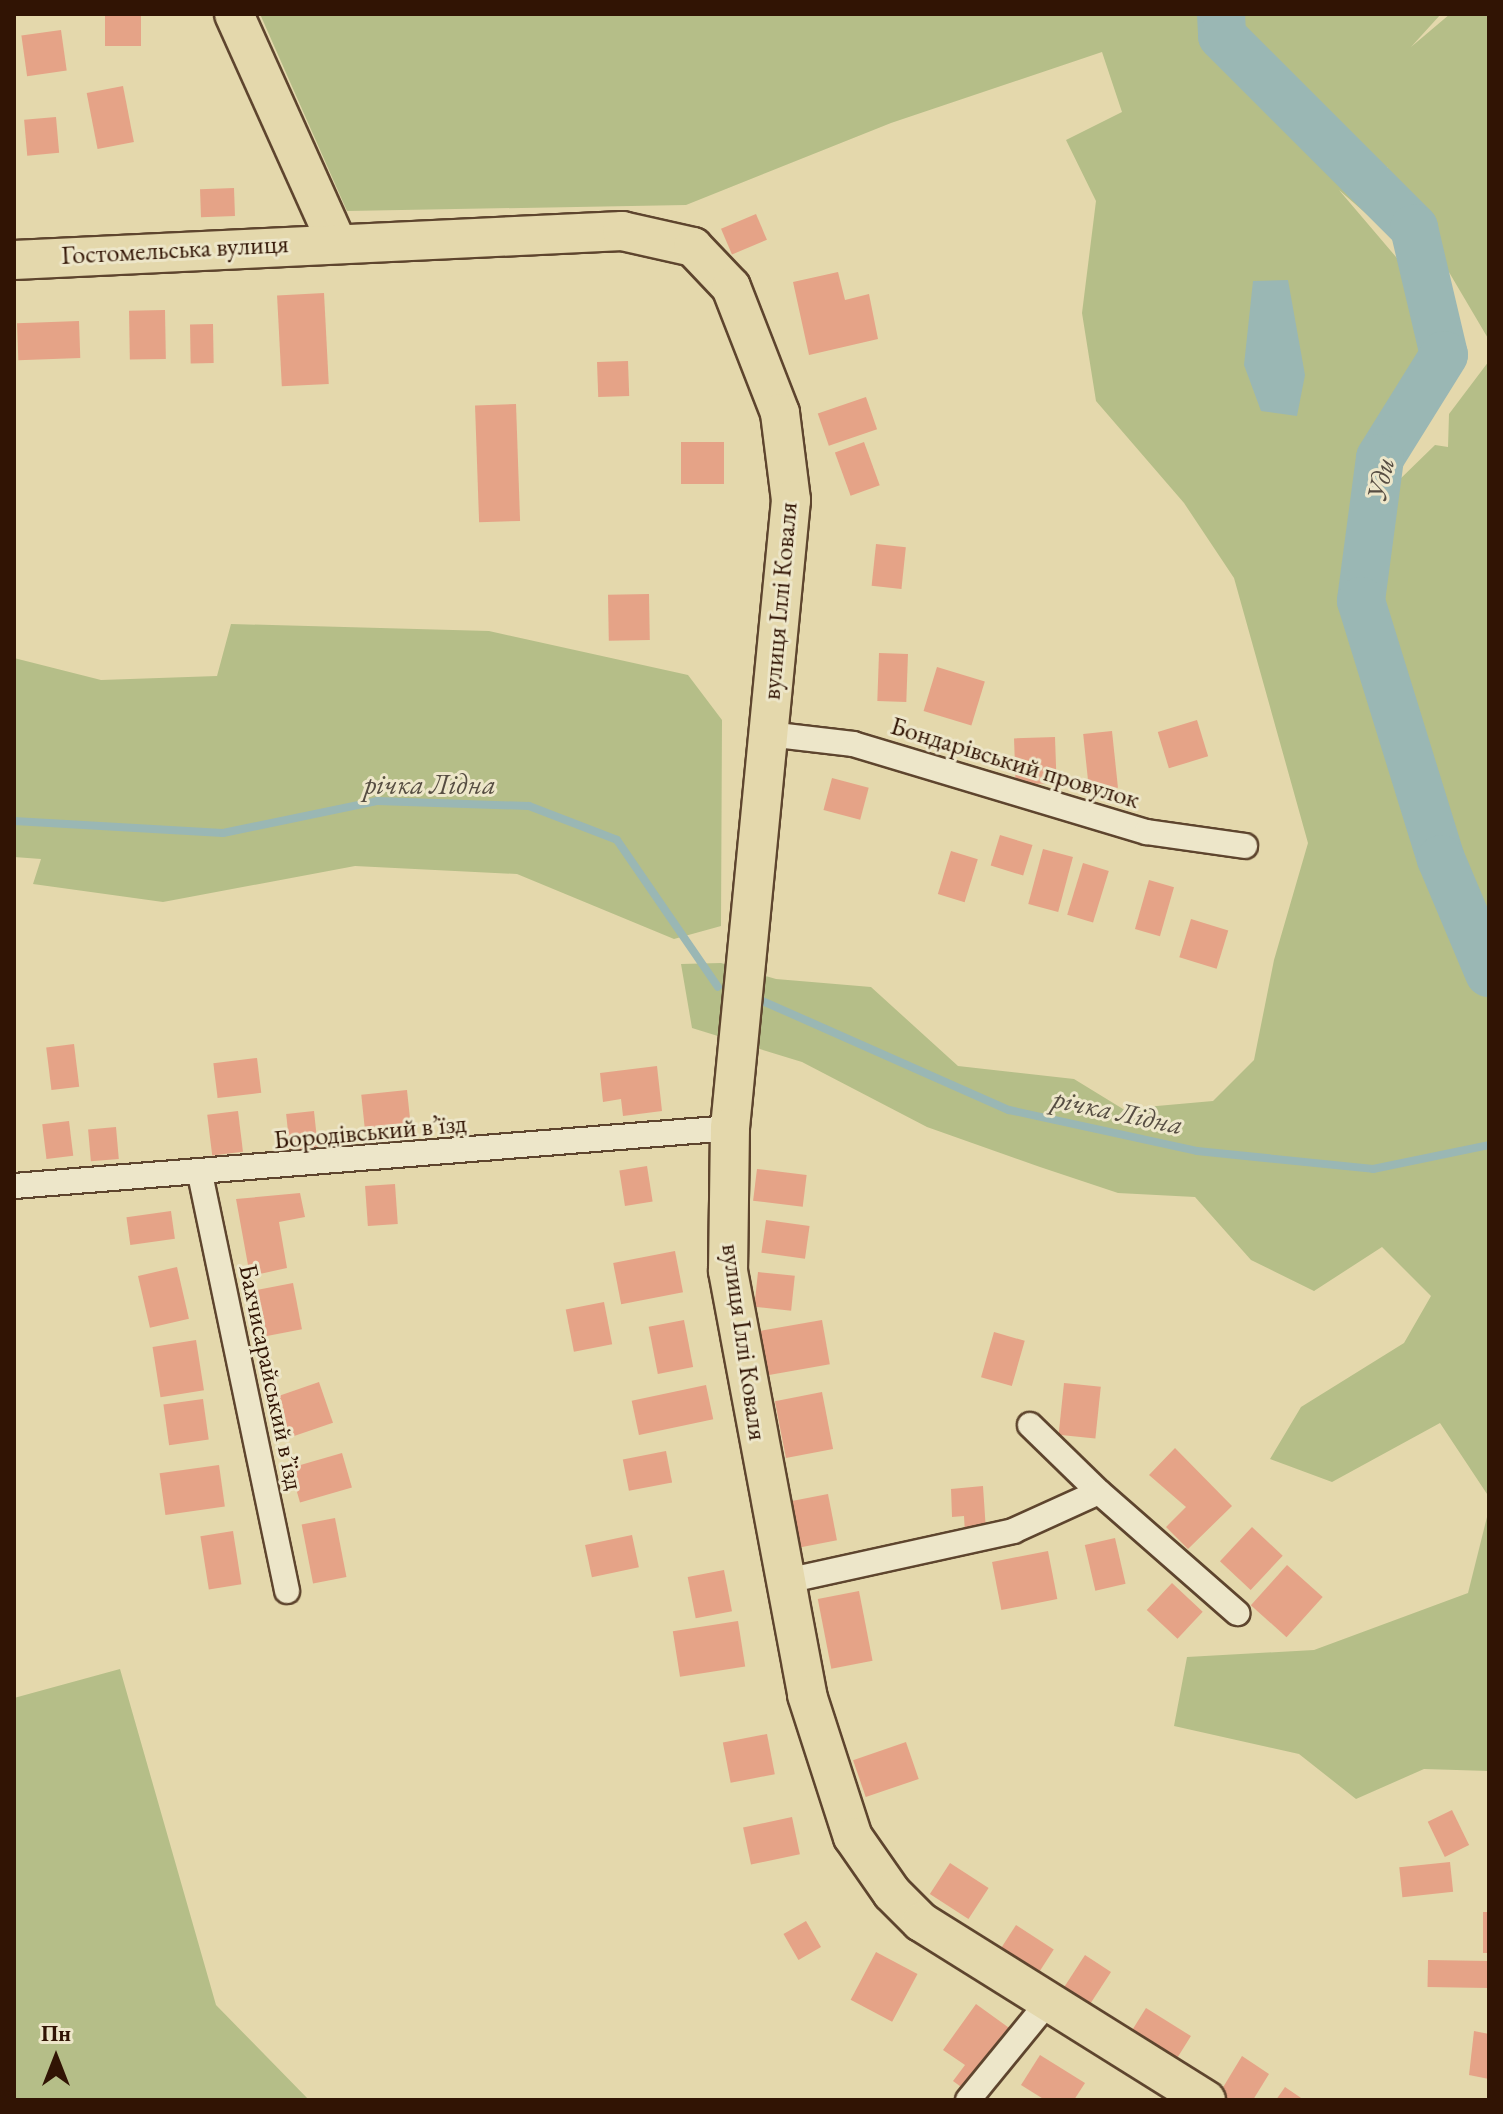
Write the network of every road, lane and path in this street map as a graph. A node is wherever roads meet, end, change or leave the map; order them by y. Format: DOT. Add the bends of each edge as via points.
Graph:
graph roads {
  1 [pos="234,14"];
  2 [pos="336,241"];
  3 [pos="14,260"];
  4 [pos="768,734"];
  5 [pos="1245,846"];
  6 [pos="730,1128"];
  7 [pos="200,1174"];
  8 [pos="14,1186"];
  9 [pos="1030,1425"];
  10 [pos="1099,1492"];
  11 [pos="782,1582"];
  12 [pos="287,1591"];
  13 [pos="1237,1613"];
  14 [pos="1049,2001"];
  15 [pos="968,2100"];
  16 [pos="1206,2100"];
  1 -- 2 [label="main road"];
  2 -- 3 [label="main road, Гостомельська вулиця"];
  2 -- 4 [label="main road, вулиця Іллі Коваля" via="622,231 693,247 731,287 780,413 791,500"];
  4 -- 5 [label="street, Бондарівський провулок" via="853,744 1147,832"];
  4 -- 6 [label="main road, вулиця Іллі Коваля"];
  6 -- 7 [label="street, Бородівський в’їзд"];
  6 -- 11 [label="main road, вулиця Іллі Коваля" via="728,1271"];
  7 -- 8 [label="street, Бородівський в’їзд"];
  7 -- 12 [label="street, Бахчисарайський в’їзд"];
  9 -- 10 [label="street"];
  10 -- 11 [label="street" via="1013,1531"];
  10 -- 13 [label="street"];
  11 -- 14 [label="main road, вулиця Іллі Коваля" via="823,1754 865,1856 921,1922"];
  14 -- 15 [label="street"];
  14 -- 16 [label="main road, вулиця Іллі Коваля"];
}
